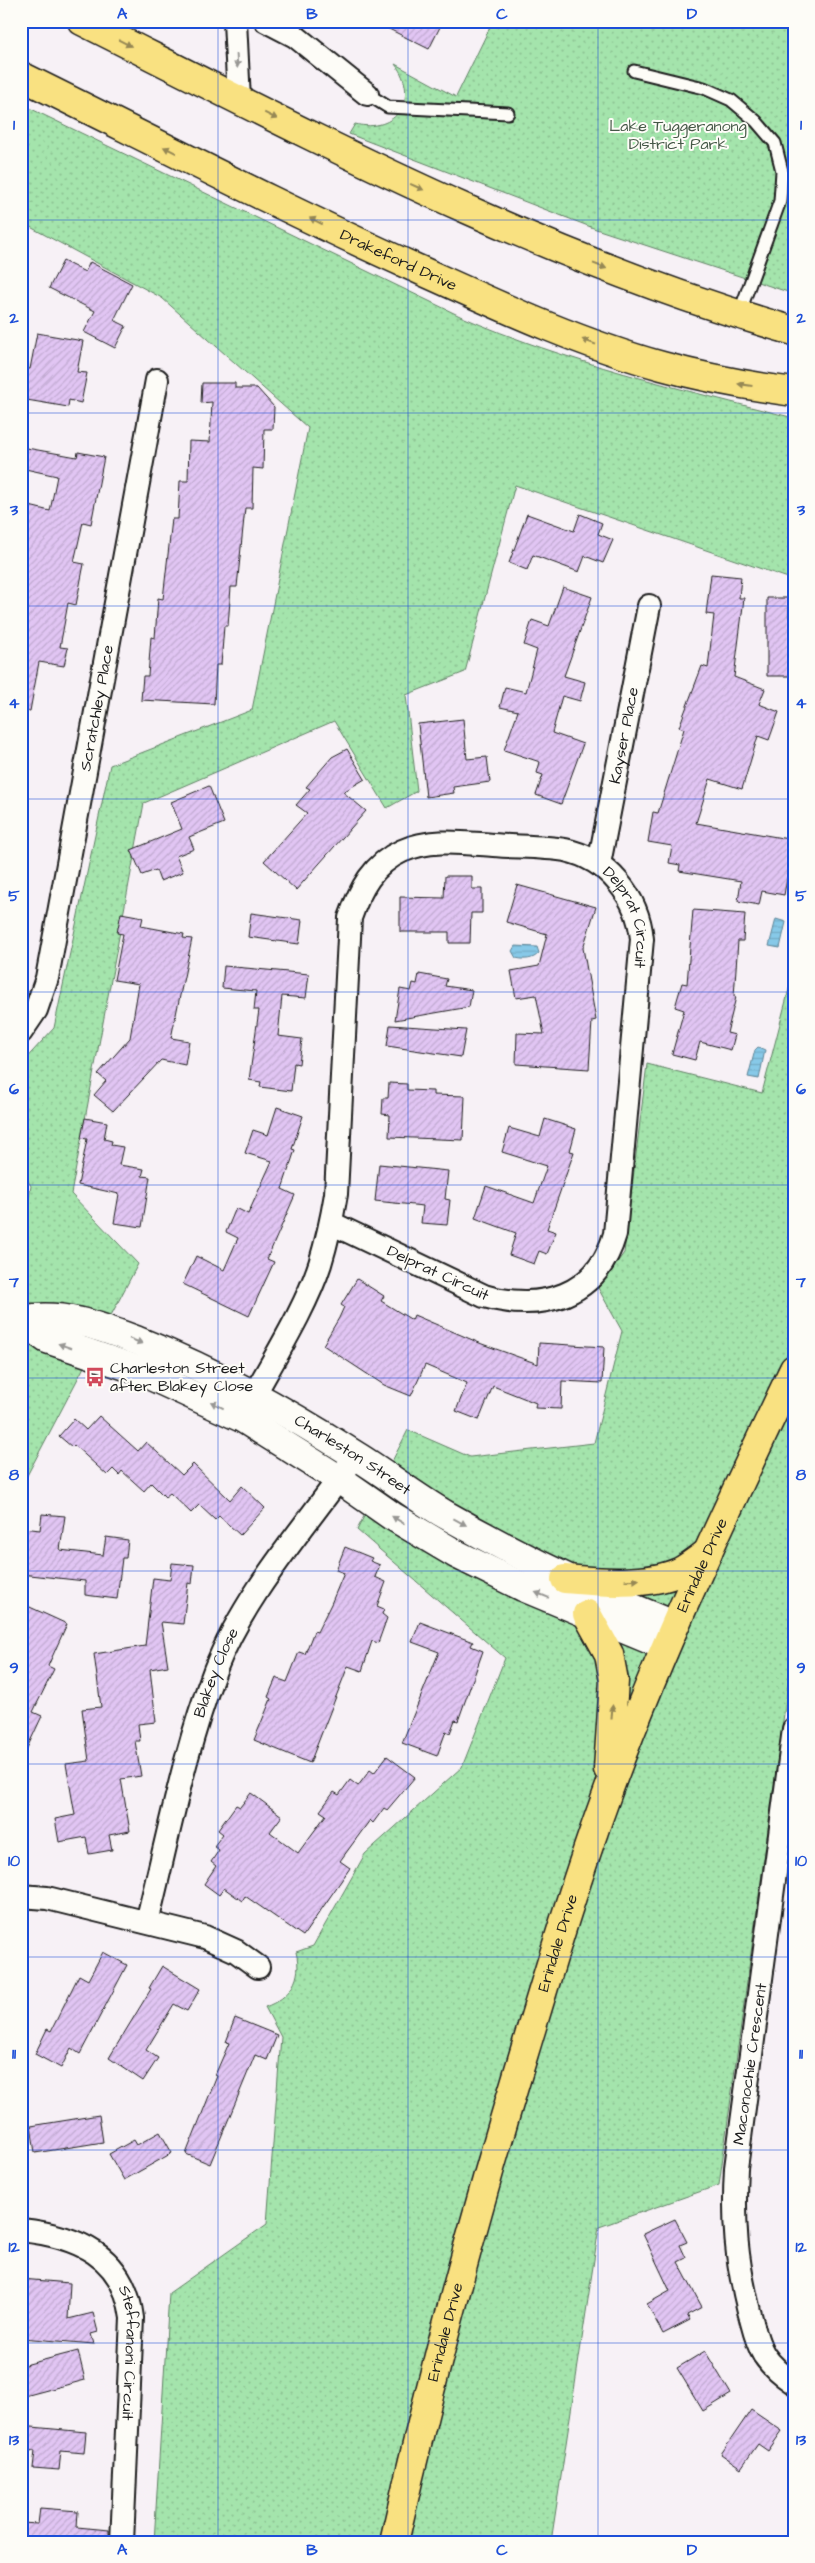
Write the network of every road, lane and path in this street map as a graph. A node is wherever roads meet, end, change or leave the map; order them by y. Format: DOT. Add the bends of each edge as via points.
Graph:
graph roads {
  1 [pos="82,21"];
  2 [pos="235,21"];
  3 [pos="266,21"];
  4 [pos="634,70"];
  5 [pos="21,76"];
  6 [pos="367,94"];
  7 [pos="239,100"];
  8 [pos="508,113"];
  9 [pos="739,314"];
  10 [pos="794,331"];
  11 [pos="157,380"];
  12 [pos="794,392"];
  13 [pos="648,606"];
  14 [pos="599,864"];
  15 [pos="21,1032"];
  16 [pos="331,1223"];
  17 [pos="794,1369"];
  18 [pos="254,1394"];
  19 [pos="242,1418"];
  20 [pos="356,1455"];
  21 [pos="339,1478"];
  22 [pos="708,1552"];
  23 [pos="566,1579"];
  24 [pos="587,1614"];
  25 [pos="670,1635"];
  26 [pos="794,1729"];
  27 [pos="607,1795"];
  28 [pos="21,1896"];
  29 [pos="147,1922"];
  30 [pos="258,1967"];
  31 [pos="21,2230"];
  32 [pos="794,2383"];
  33 [pos="122,2542"];
  34 [pos="394,2542"];
  1 -- 7 [label="main road, one-way"];
  2 -- 7 [label="street, one-way"];
  3 -- 6 [label="street" via="295,36"];
  4 -- 9 [label="lane" via="704,88 731,100 775,143 782,171 780,201"];
  12 -- 5 [label="main road, Drakeford Drive, one-way" via="738,384 660,366 525,317 359,242"];
  6 -- 8 [label="lane" via="388,107"];
  7 -- 9 [label="main road, one-way" via="398,178 554,248 656,288"];
  9 -- 10 [label="main road"];
  11 -- 15 [label="street, Scratchley Place" via="47,978 36,1010"];
  13 -- 14 [label="street, Kayser Place"];
  14 -- 16 [label="street, Delprat Circuit" via="566,850 432,842 402,851 378,867 360,890 350,918 336,1194"];
  14 -- 16 [label="street, Delprat Circuit" via="619,882 634,903 642,939 615,1234 597,1273 562,1297 532,1303 500,1300 484,1296"];
  16 -- 18 [label="street, Delprat Circuit" via="319,1266 301,1306"];
  17 -- 22 [label="main road, Erindale Drive"];
  18 -- 19 [label="street, Delprat Circuit"];
  19 -- 18 [label="street, Charleston Street, one-way" via="138,1370 47,1340 21,1320 60,1317 111,1331 183,1359"];
  18 -- 20 [label="street, Charleston Street"];
  19 -- 21 [label="street, Charleston Street"];
  20 -- 21 [label="street, Blakey Close"];
  20 -- 23 [label="street, Charleston Street, one-way" via="445,1514"];
  24 -- 21 [label="street, Charleston Street, one-way" via="456,1554 392,1516"];
  21 -- 29 [label="street, Blakey Close" via="249,1605 216,1669 192,1741"];
  23 -- 22 [label="main road, one-way" via="602,1582 657,1578 679,1572"];
  22 -- 25 [label="main road, Erindale Drive"];
  23 -- 25 [label="street, Charleston Street"];
  24 -- 25 [label="street, Charleston Street"];
  27 -- 24 [label="main road, one-way" via="614,1681 609,1654"];
  25 -- 27 [label="main road, Erindale Drive"];
  26 -- 32 [label="street, Maconochie Crescent" via="736,2168 733,2214 738,2261 755,2334 762,2353 776,2370"];
  27 -- 34 [label="main road, Erindale Drive" via="571,1897 479,2200 422,2418"];
  28 -- 29 [label="street" via="48,1898"];
  29 -- 30 [label="street" via="205,1936 236,1951"];
  31 -- 33 [label="street, Steffanoni Circuit" via="72,2240 96,2253 114,2272 127,2294 132,2318"];
}
